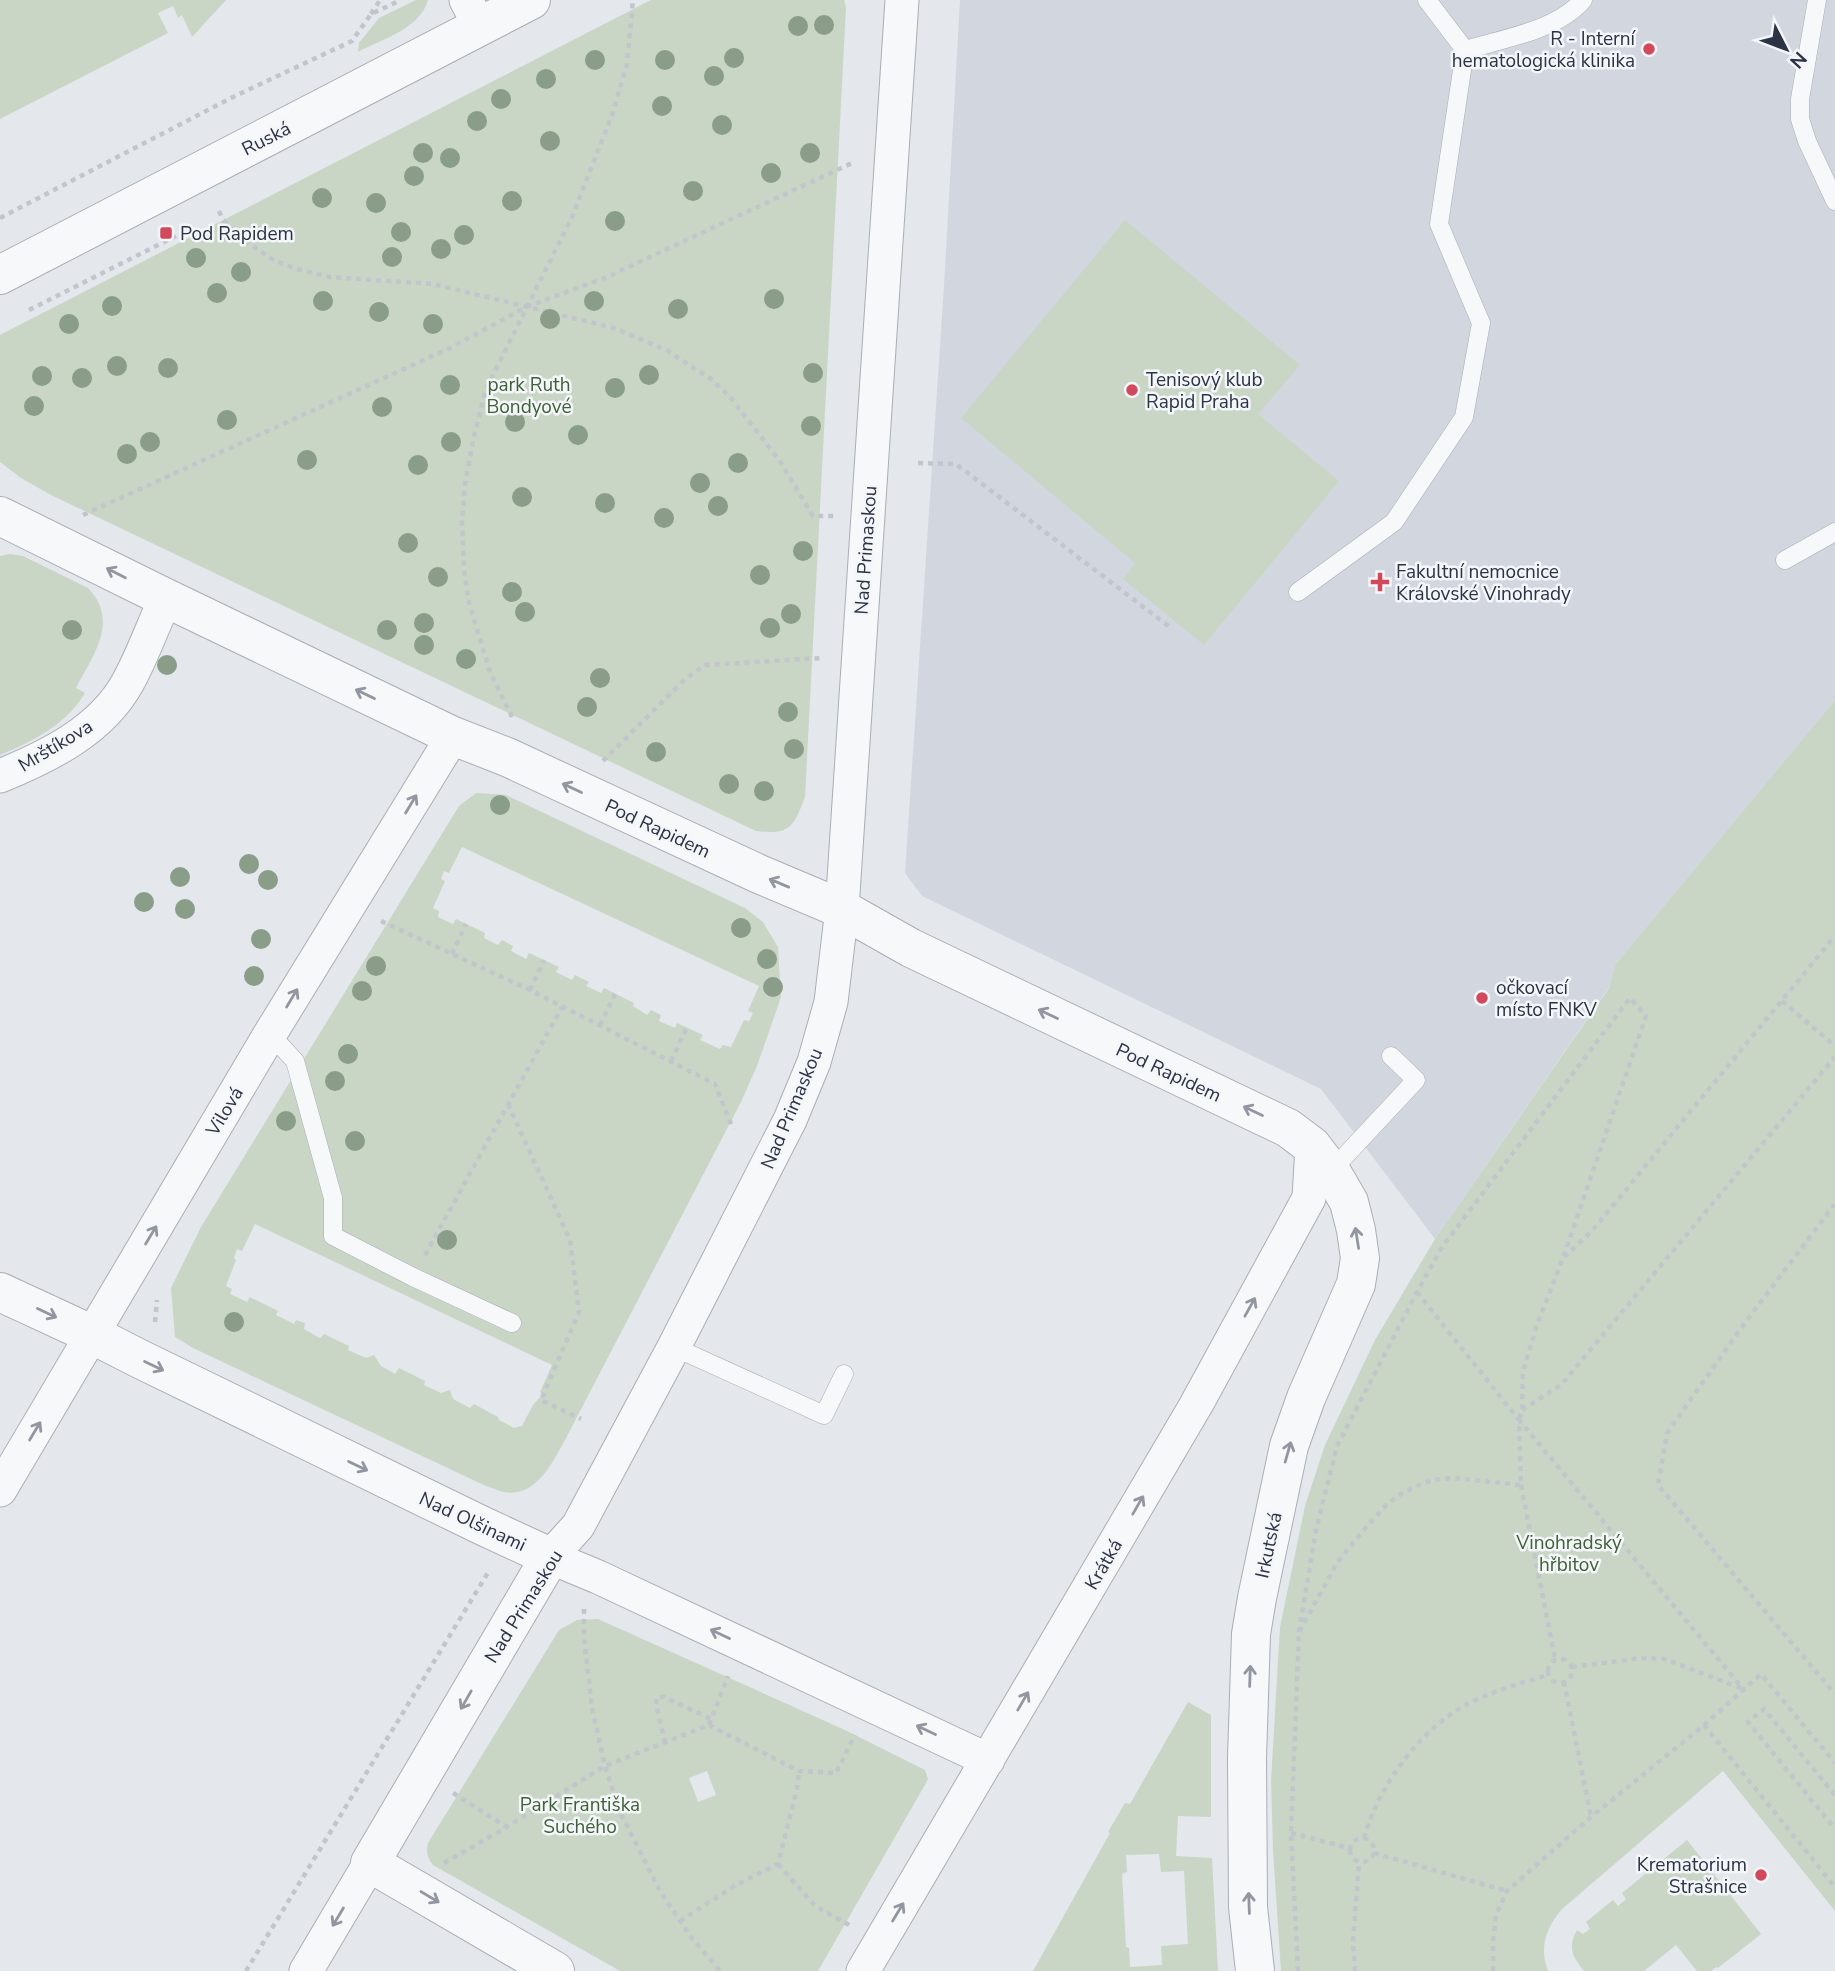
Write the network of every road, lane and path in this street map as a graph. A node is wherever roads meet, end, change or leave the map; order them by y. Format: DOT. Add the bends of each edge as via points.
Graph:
graph roads {
  1 [pos="380,0"];
  2 [pos="401,0"];
  3 [pos="531,0"];
  4 [pos="634,0"];
  5 [pos="902,0"];
  6 [pos="1427,0"];
  7 [pos="1583,0"];
  8 [pos="1817,0"];
  9 [pos="473,13"];
  10 [pos="371,14"];
  11 [pos="1465,50"];
  12 [pos="852,163"];
  13 [pos="1835,201"];
  14 [pos="219,211"];
  15 [pos="0,218"];
  16 [pos="176,236"];
  17 [pos="0,275"];
  18 [pos="526,307"];
  19 [pos="29,310"];
  20 [pos="918,463"];
  21 [pos="0,516"];
  22 [pos="867,517"];
  23 [pos="1835,532"];
  24 [pos="62,545"];
  25 [pos="1785,560"];
  26 [pos="1298,592"];
  27 [pos="166,598"];
  28 [pos="1171,628"];
  29 [pos="822,658"];
  30 [pos="514,720"];
  31 [pos="453,736"];
  32 [pos="0,776"];
  33 [pos="584,793"];
  34 [pos="349,906"];
  35 [pos="842,909"];
  36 [pos="466,924"];
  37 [pos="1835,936"];
  38 [pos="453,954"];
  39 [pos="544,960"];
  40 [pos="530,990"];
  41 [pos="615,994"];
  42 [pos="1782,1001"];
  43 [pos="562,1007"];
  44 [pos="600,1026"];
  45 [pos="687,1027"];
  46 [pos="270,1034"];
  47 [pos="1835,1046"];
  48 [pos="1391,1056"];
  49 [pos="1835,1057"];
  50 [pos="671,1061"];
  51 [pos="508,1104"];
  52 [pos="733,1129"];
  53 [pos="1321,1158"];
  54 [pos="1835,1204"];
  55 [pos="1563,1258"];
  56 [pos="413,1277"];
  57 [pos="0,1292"];
  58 [pos="1417,1292"];
  59 [pos="512,1323"];
  60 [pos="93,1335"];
  61 [pos="674,1347"];
  62 [pos="844,1374"];
  63 [pos="1522,1410"];
  64 [pos="581,1419"];
  65 [pos="1519,1420"];
  66 [pos="1521,1485"];
  67 [pos="0,1490"];
  68 [pos="550,1557"];
  69 [pos="489,1571"];
  70 [pos="584,1605"];
  71 [pos="1299,1632"];
  72 [pos="1555,1659"];
  73 [pos="1572,1667"];
  74 [pos="1548,1675"];
  75 [pos="1564,1682"];
  76 [pos="723,1689"];
  77 [pos="1744,1689"];
  78 [pos="1835,1694"];
  79 [pos="710,1722"];
  80 [pos="1704,1726"];
  81 [pos="854,1737"];
  82 [pos="665,1743"];
  83 [pos="988,1759"];
  84 [pos="1835,1763"];
  85 [pos="605,1766"];
  86 [pos="799,1771"];
  87 [pos="452,1792"];
  88 [pos="1835,1795"];
  89 [pos="1591,1816"];
  90 [pos="507,1826"];
  91 [pos="1835,1829"];
  92 [pos="1292,1833"];
  93 [pos="1364,1838"];
  94 [pos="1349,1848"];
  95 [pos="1374,1853"];
  96 [pos="370,1863"];
  97 [pos="1359,1863"];
  98 [pos="778,1864"];
  99 [pos="439,1865"];
  100 [pos="1835,1887"];
  101 [pos="1507,1891"];
  102 [pos="680,1921"];
  103 [pos="881,1942"];
  104 [pos="246,1971"];
  105 [pos="306,1971"];
  106 [pos="555,1971"];
  107 [pos="720,1971"];
  108 [pos="863,1971"];
  109 [pos="1255,1971"];
  110 [pos="1298,1971"];
  111 [pos="1356,1971"];
  112 [pos="1493,1971"];
  1 -- 10 [label="path"];
  2 -- 10 [label="path"];
  3 -- 9 [label="street, Ruská"];
  4 -- 18 [label="path" via="627,64 612,115 572,218"];
  5 -- 22 [label="street, Nad Primaskou"];
  6 -- 11 [label="lane"];
  7 -- 11 [label="lane" via="1547,26"];
  8 -- 13 [label="lane" via="1800,119"];
  9 -- 17 [label="street, Ruská"];
  10 -- 15 [label="path" via="352,41"];
  11 -- 26 [label="lane" via="1439,224 1481,323 1464,417 1394,522"];
  12 -- 18 [label="path" via="607,277"];
  14 -- 18 [label="path" via="239,237 293,268 317,275 433,284"];
  16 -- 19 [label="path"];
  18 -- 22 [label="path" via="614,328 666,350 730,397 779,460 813,516"];
  18 -- 24 [label="path" via="450,348 79,516"];
  18 -- 30 [label="path" via="486,389 467,472 462,521 468,603 490,672"];
  20 -- 28 [label="path" via="956,464"];
  21 -- 24 [label="street, Pod Rapidem"];
  22 -- 35 [label="street, Nad Primaskou"];
  23 -- 25 [label="lane"];
  27 -- 24 [label="street, Pod Rapidem, one-way"];
  31 -- 27 [label="street, Pod Rapidem, one-way"];
  27 -- 32 [label="street, Mrštíkova" via="128,682 112,705 88,729 34,762"];
  29 -- 33 [label="path" via="705,665 599,765"];
  33 -- 31 [label="street, Pod Rapidem, one-way"];
  34 -- 31 [label="street, Vilová, one-way"];
  35 -- 33 [label="street, Pod Rapidem, one-way"];
  34 -- 38 [label="path"];
  46 -- 34 [label="street, Vilová, one-way"];
  53 -- 35 [label="street, Pod Rapidem, one-way" via="1288,1128 911,948"];
  35 -- 61 [label="street, Nad Primaskou" via="831,1002 814,1062 790,1121"];
  36 -- 38 [label="path"];
  37 -- 42 [label="path"];
  38 -- 40 [label="path"];
  39 -- 40 [label="path"];
  40 -- 43 [label="path"];
  41 -- 44 [label="path"];
  42 -- 47 [label="path"];
  42 -- 55 [label="path" via="1591,1231"];
  43 -- 44 [label="path"];
  43 -- 51 [label="path"];
  44 -- 50 [label="path"];
  45 -- 50 [label="path"];
  46 -- 56 [label="lane" via="295,1061 333,1198 333,1236"];
  60 -- 46 [label="street, Vilová, one-way"];
  48 -- 53 [label="lane" via="1416,1080"];
  49 -- 63 [label="path" via="1561,1385"];
  50 -- 52 [label="path" via="715,1084"];
  51 -- 56 [label="path"];
  51 -- 64 [label="path" via="570,1240 579,1312 541,1400"];
  83 -- 53 [label="street, Krátká, one-way" via="1196,1405 1309,1198"];
  109 -- 53 [label="street, Irkutská, one-way" via="1248,1908 1251,1634 1289,1446 1356,1284 1360,1258 1349,1202"];
  54 -- 78 [label="path" via="1667,1433 1658,1485"];
  55 -- 58 [label="path" via="1646,1016 1630,998 1442,1247"];
  55 -- 63 [label="path" via="1523,1371"];
  56 -- 59 [label="lane"];
  57 -- 60 [label="street, Nad Olšinami, one-way"];
  58 -- 65 [label="path"];
  58 -- 71 [label="path" via="1337,1446"];
  67 -- 60 [label="street, Vilová, one-way"];
  60 -- 68 [label="street, Nad Olšinami, one-way"];
  61 -- 62 [label="lane" via="824,1415"];
  61 -- 68 [label="street, Nad Primaskou" via="578,1526"];
  63 -- 65 [label="path"];
  65 -- 66 [label="path"];
  65 -- 77 [label="path"];
  66 -- 71 [label="path" via="1452,1478 1401,1494 1337,1563"];
  66 -- 72 [label="path"];
  83 -- 68 [label="street, Nad Olšinami, one-way"];
  68 -- 96 [label="street, Nad Primaskou, one-way"];
  69 -- 104 [label="path"];
  70 -- 85 [label="path" via="592,1708"];
  71 -- 92 [label="path"];
  72 -- 73 [label="path" via="1562,1658"];
  72 -- 74 [label="path"];
  73 -- 75 [label="path"];
  73 -- 77 [label="path" via="1642,1658 1665,1660"];
  74 -- 75 [label="path" via="1557,1683"];
  74 -- 93 [label="path" via="1486,1696 1442,1722 1391,1779 1369,1818"];
  75 -- 89 [label="path"];
  76 -- 79 [label="path"];
  77 -- 80 [label="path"];
  77 -- 84 [label="path" via="1761,1674"];
  79 -- 82 [label="path"];
  79 -- 82 [label="path" via="660,1696 656,1706"];
  79 -- 86 [label="path"];
  80 -- 89 [label="path"];
  80 -- 100 [label="path"];
  81 -- 86 [label="path" via="836,1773"];
  82 -- 85 [label="path"];
  103 -- 83 [label="street, Krátká, one-way"];
  85 -- 90 [label="path"];
  85 -- 102 [label="path" via="620,1812"];
  86 -- 98 [label="path"];
  87 -- 90 [label="path"];
  88 -- 91 [label="path" via="1764,1709 1748,1722"];
  89 -- 101 [label="path"];
  90 -- 99 [label="path"];
  92 -- 94 [label="path"];
  92 -- 110 [label="path"];
  93 -- 94 [label="path" via="1357,1838"];
  93 -- 95 [label="path" via="1370,1840"];
  94 -- 97 [label="path"];
  95 -- 97 [label="path"];
  95 -- 101 [label="path"];
  96 -- 105 [label="street, Nad Primaskou, one-way"];
  96 -- 106 [label="street, one-way"];
  97 -- 111 [label="path" via="1353,1941"];
  98 -- 102 [label="path"];
  98 -- 103 [label="path" via="815,1906"];
  101 -- 112 [label="path" via="1496,1915"];
  102 -- 107 [label="path"];
  103 -- 108 [label="street, Krátká"];
}
